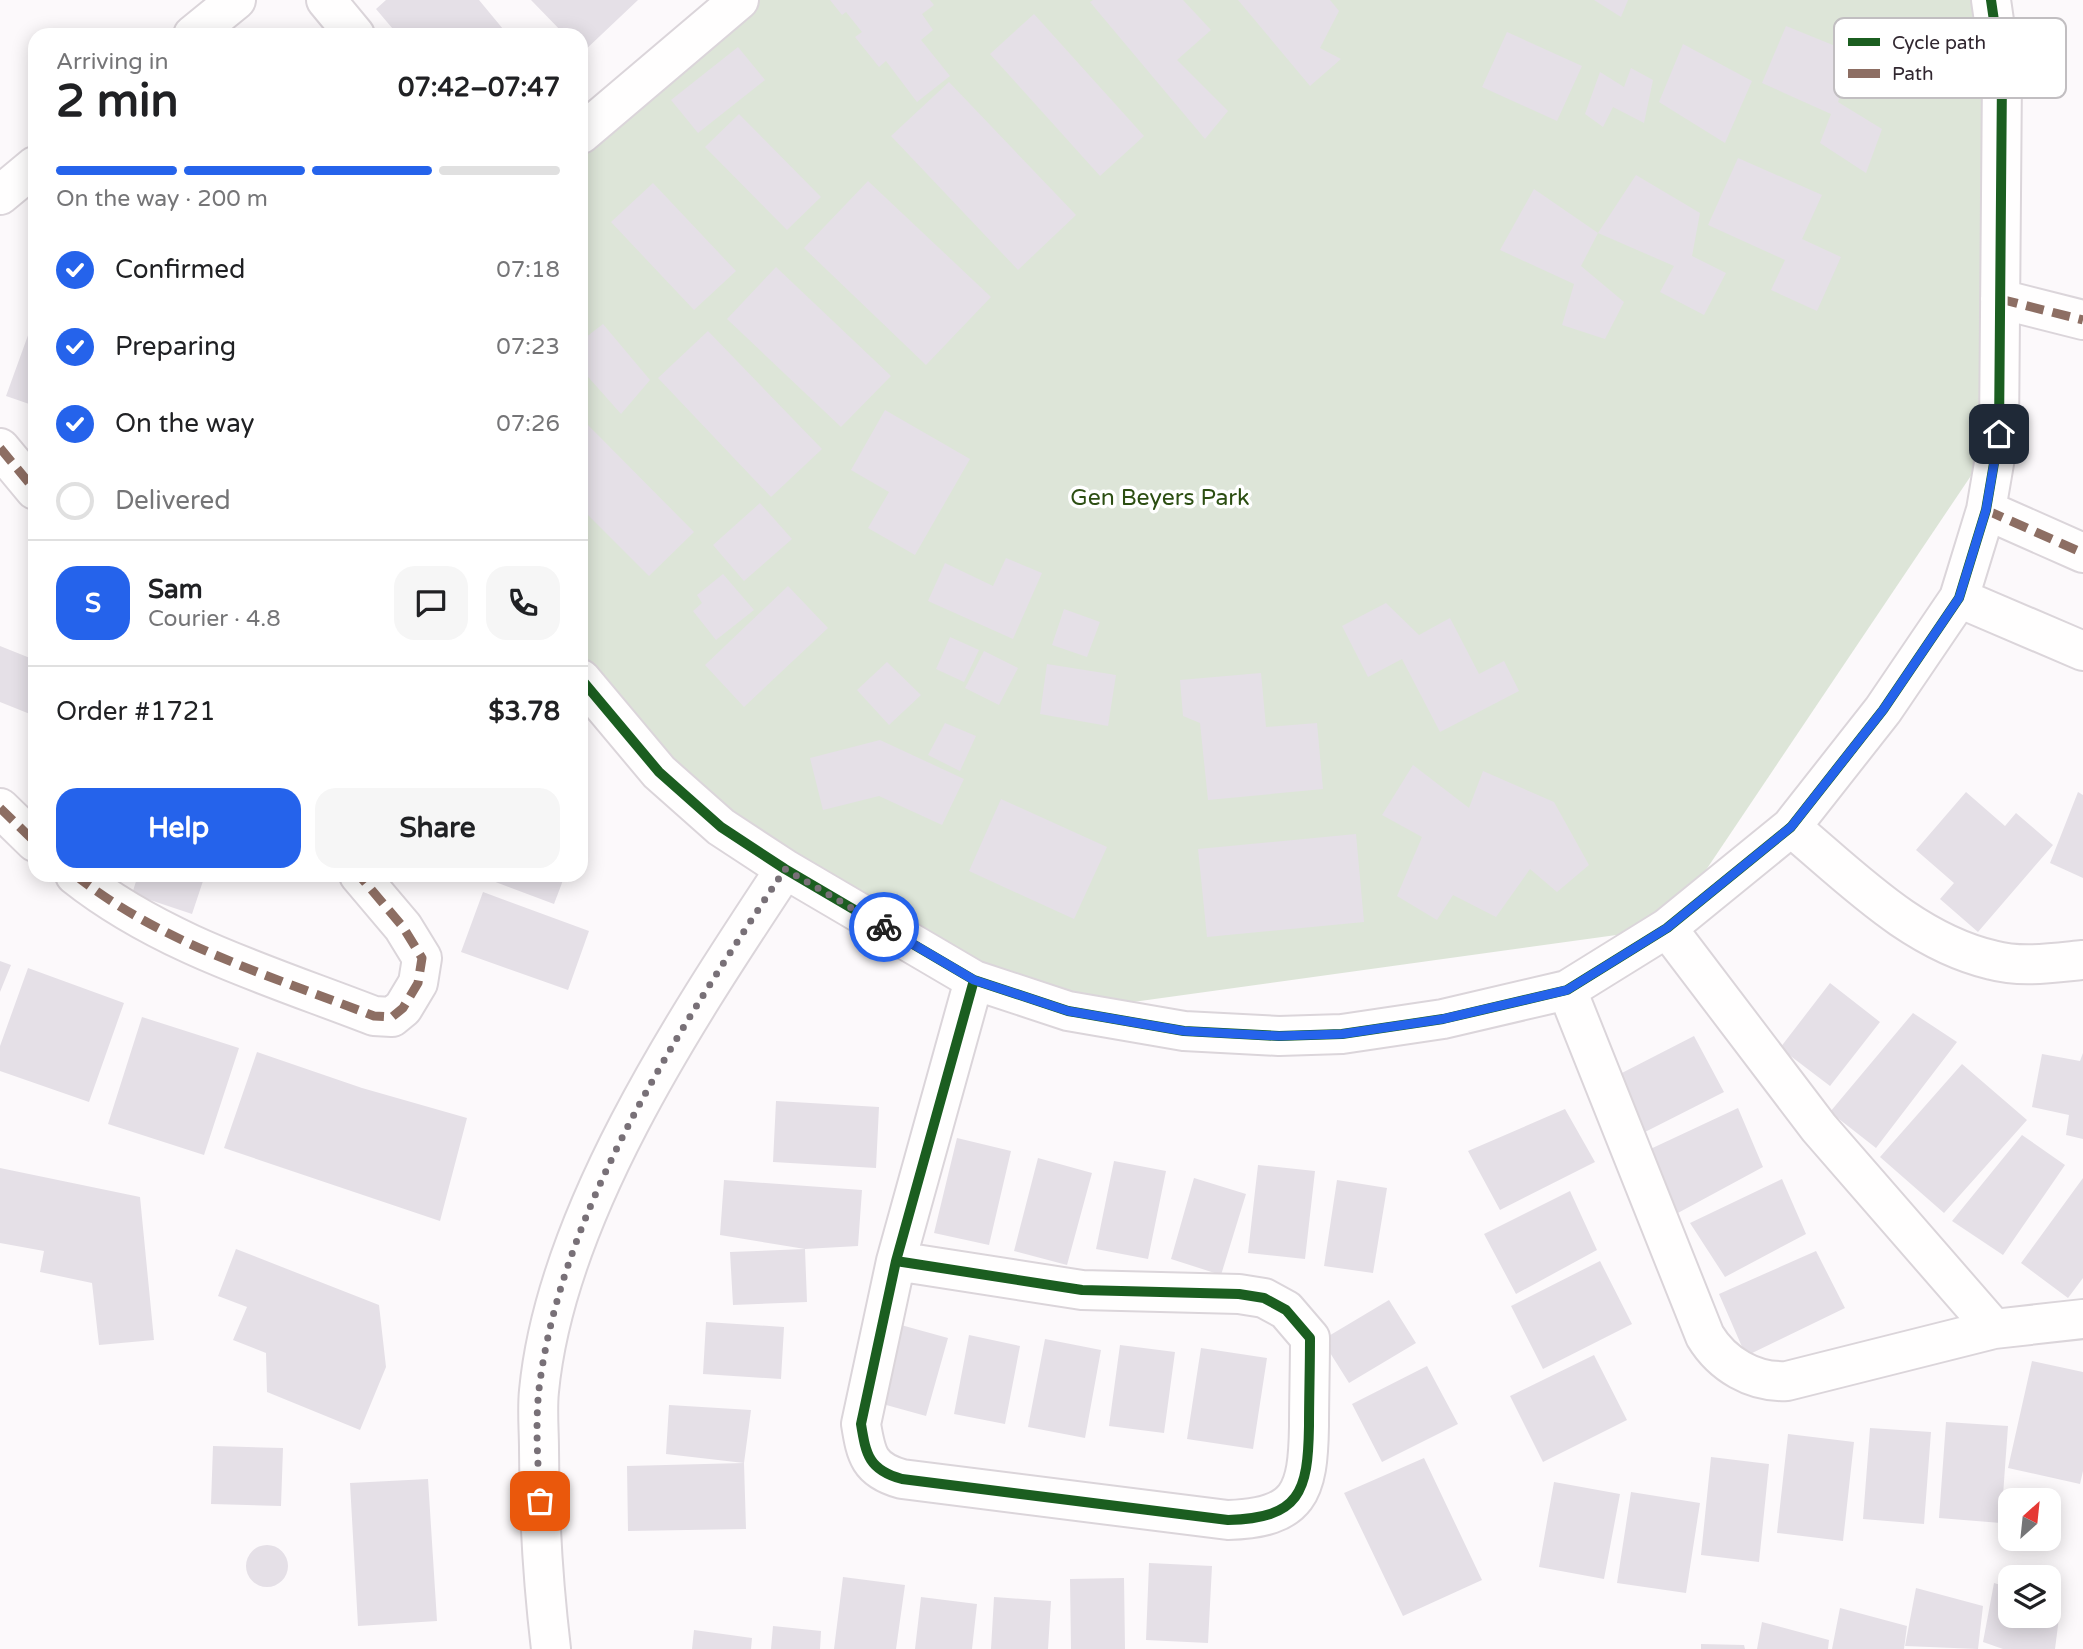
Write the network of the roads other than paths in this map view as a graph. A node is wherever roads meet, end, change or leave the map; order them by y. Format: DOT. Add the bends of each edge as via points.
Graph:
graph roads {
  1 [pos="236,0"];
  2 [pos="326,0"];
  3 [pos="739,0"];
  4 [pos="1991,0"];
  5 [pos="1994,18"];
  6 [pos="202,28"];
  7 [pos="349,28"];
  8 [pos="2003,98"];
  9 [pos="588,128"];
  10 [pos="28,172"];
  11 [pos="0,195"];
  12 [pos="2000,299"];
  13 [pos="2083,320"];
  14 [pos="0,448"];
  15 [pos="28,482"];
  16 [pos="1986,510"];
  17 [pos="2083,553"];
  18 [pos="1959,598"];
  19 [pos="2083,651"];
  20 [pos="588,687"];
  21 [pos="0,808"];
  22 [pos="1791,827"];
  23 [pos="28,835"];
  24 [pos="785,869"];
  25 [pos="84,882"];
  26 [pos="365,882"];
  27 [pos="1667,928"];
  28 [pos="2083,960"];
  29 [pos="974,980"];
  30 [pos="1567,990"];
  31 [pos="896,1261"];
  32 [pos="2083,1319"];
  33 [pos="1994,1329"];
  34 [pos="551,1649"];
  1 -- 6 [label="street"];
  2 -- 7 [label="street"];
  3 -- 9 [label="street"];
  4 -- 5 [label="street"];
  8 -- 12 [label="street"];
  10 -- 11 [label="street"];
  12 -- 13 [label="street"];
  12 -- 16 [label="street" via="1999,434"];
  14 -- 15 [label="street"];
  16 -- 17 [label="street"];
  16 -- 18 [label="street"];
  18 -- 19 [label="street"];
  18 -- 22 [label="street" via="1883,710"];
  20 -- 24 [label="street" via="659,772 721,827"];
  21 -- 23 [label="street"];
  22 -- 27 [label="street"];
  22 -- 28 [label="street" via="1909,924 1939,941 1992,961 2042,964"];
  24 -- 29 [label="street"];
  24 -- 34 [label="street" via="692,1009 613,1160 566,1267 549,1328 539,1391 542,1573"];
  25 -- 26 [label="street" via="120,909 198,948 374,1016 392,1017 418,984 422,958"];
  27 -- 30 [label="street"];
  27 -- 33 [label="street" via="1819,1128"];
  29 -- 30 [label="street" via="1068,1011 1184,1031 1279,1036 1342,1034 1443,1019"];
  29 -- 31 [label="street"];
  30 -- 33 [label="street" via="1715,1352 1750,1376 1769,1382"];
  31 -- 31 [label="street" via="1083,1290 1239,1294 1275,1302 1310,1338 1308,1462 1299,1493 1281,1510 1260,1519 1228,1520 883,1474 865,1447 861,1424"];
  32 -- 33 [label="street"];
}
